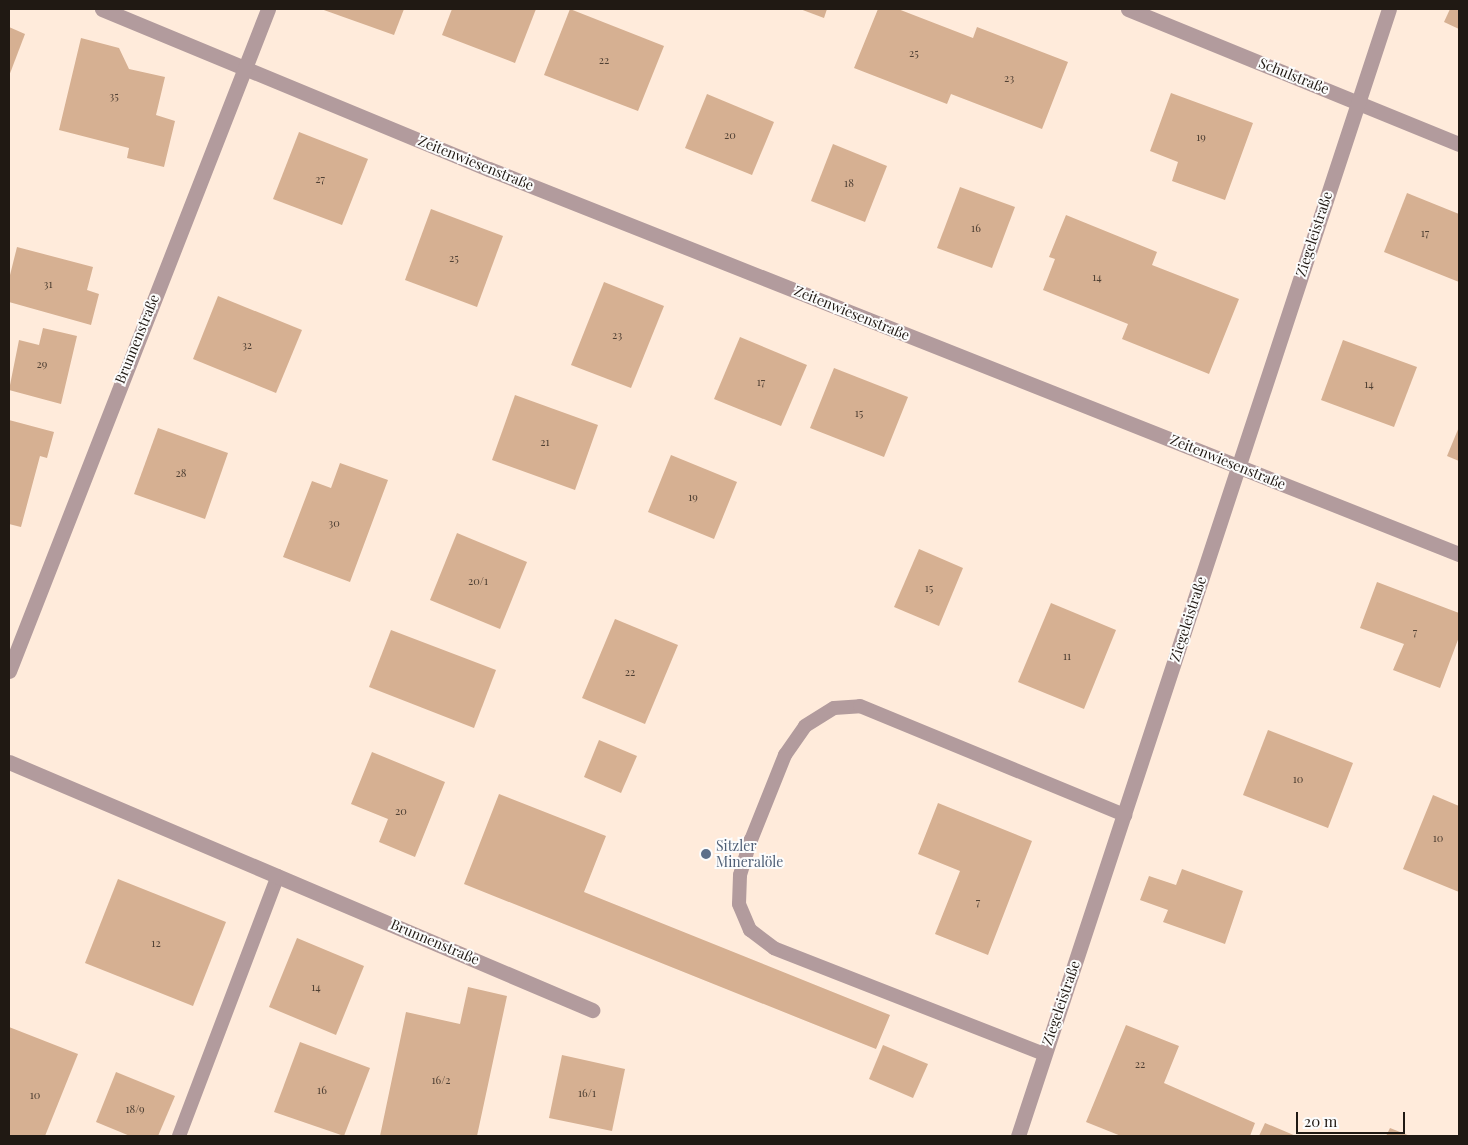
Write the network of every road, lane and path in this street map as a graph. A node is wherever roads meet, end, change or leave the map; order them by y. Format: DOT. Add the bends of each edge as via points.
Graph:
graph roads {
  1 [pos="102,9"];
  2 [pos="268,9"];
  3 [pos="1128,9"];
  4 [pos="1389,9"];
  5 [pos="246,67"];
  6 [pos="1357,101"];
  7 [pos="1459,144"];
  8 [pos="1239,466"];
  9 [pos="1459,554"];
  10 [pos="9,671"];
  11 [pos="9,762"];
  12 [pos="1125,815"];
  13 [pos="278,876"];
  14 [pos="592,1010"];
  15 [pos="1044,1054"];
  16 [pos="179,1136"];
  17 [pos="1018,1136"];
  1 -- 5 [label="street, Zeitenwiesenstraße"];
  2 -- 5 [label="street, Brunnenstraße"];
  3 -- 6 [label="street, Schulstraße"];
  4 -- 6 [label="street, Ziegeleistraße"];
  5 -- 8 [label="street, Zeitenwiesenstraße" via="507,176"];
  5 -- 10 [label="street, Brunnenstraße"];
  6 -- 7 [label="street, Schulstraße"];
  6 -- 8 [label="street, Ziegeleistraße"];
  8 -- 9 [label="street, Zeitenwiesenstraße"];
  8 -- 12 [label="street, Ziegeleistraße"];
  11 -- 13 [label="street, Brunnenstraße"];
  12 -- 15 [label="street, Ziegeleistraße"];
  12 -- 15 [label="lane" via="860,706 834,708 805,726 785,756 751,840 740,875 739,904 750,930 774,948"];
  13 -- 14 [label="street, Brunnenstraße"];
  13 -- 16 [label="lane"];
  15 -- 17 [label="street, Ziegeleistraße"];
}
